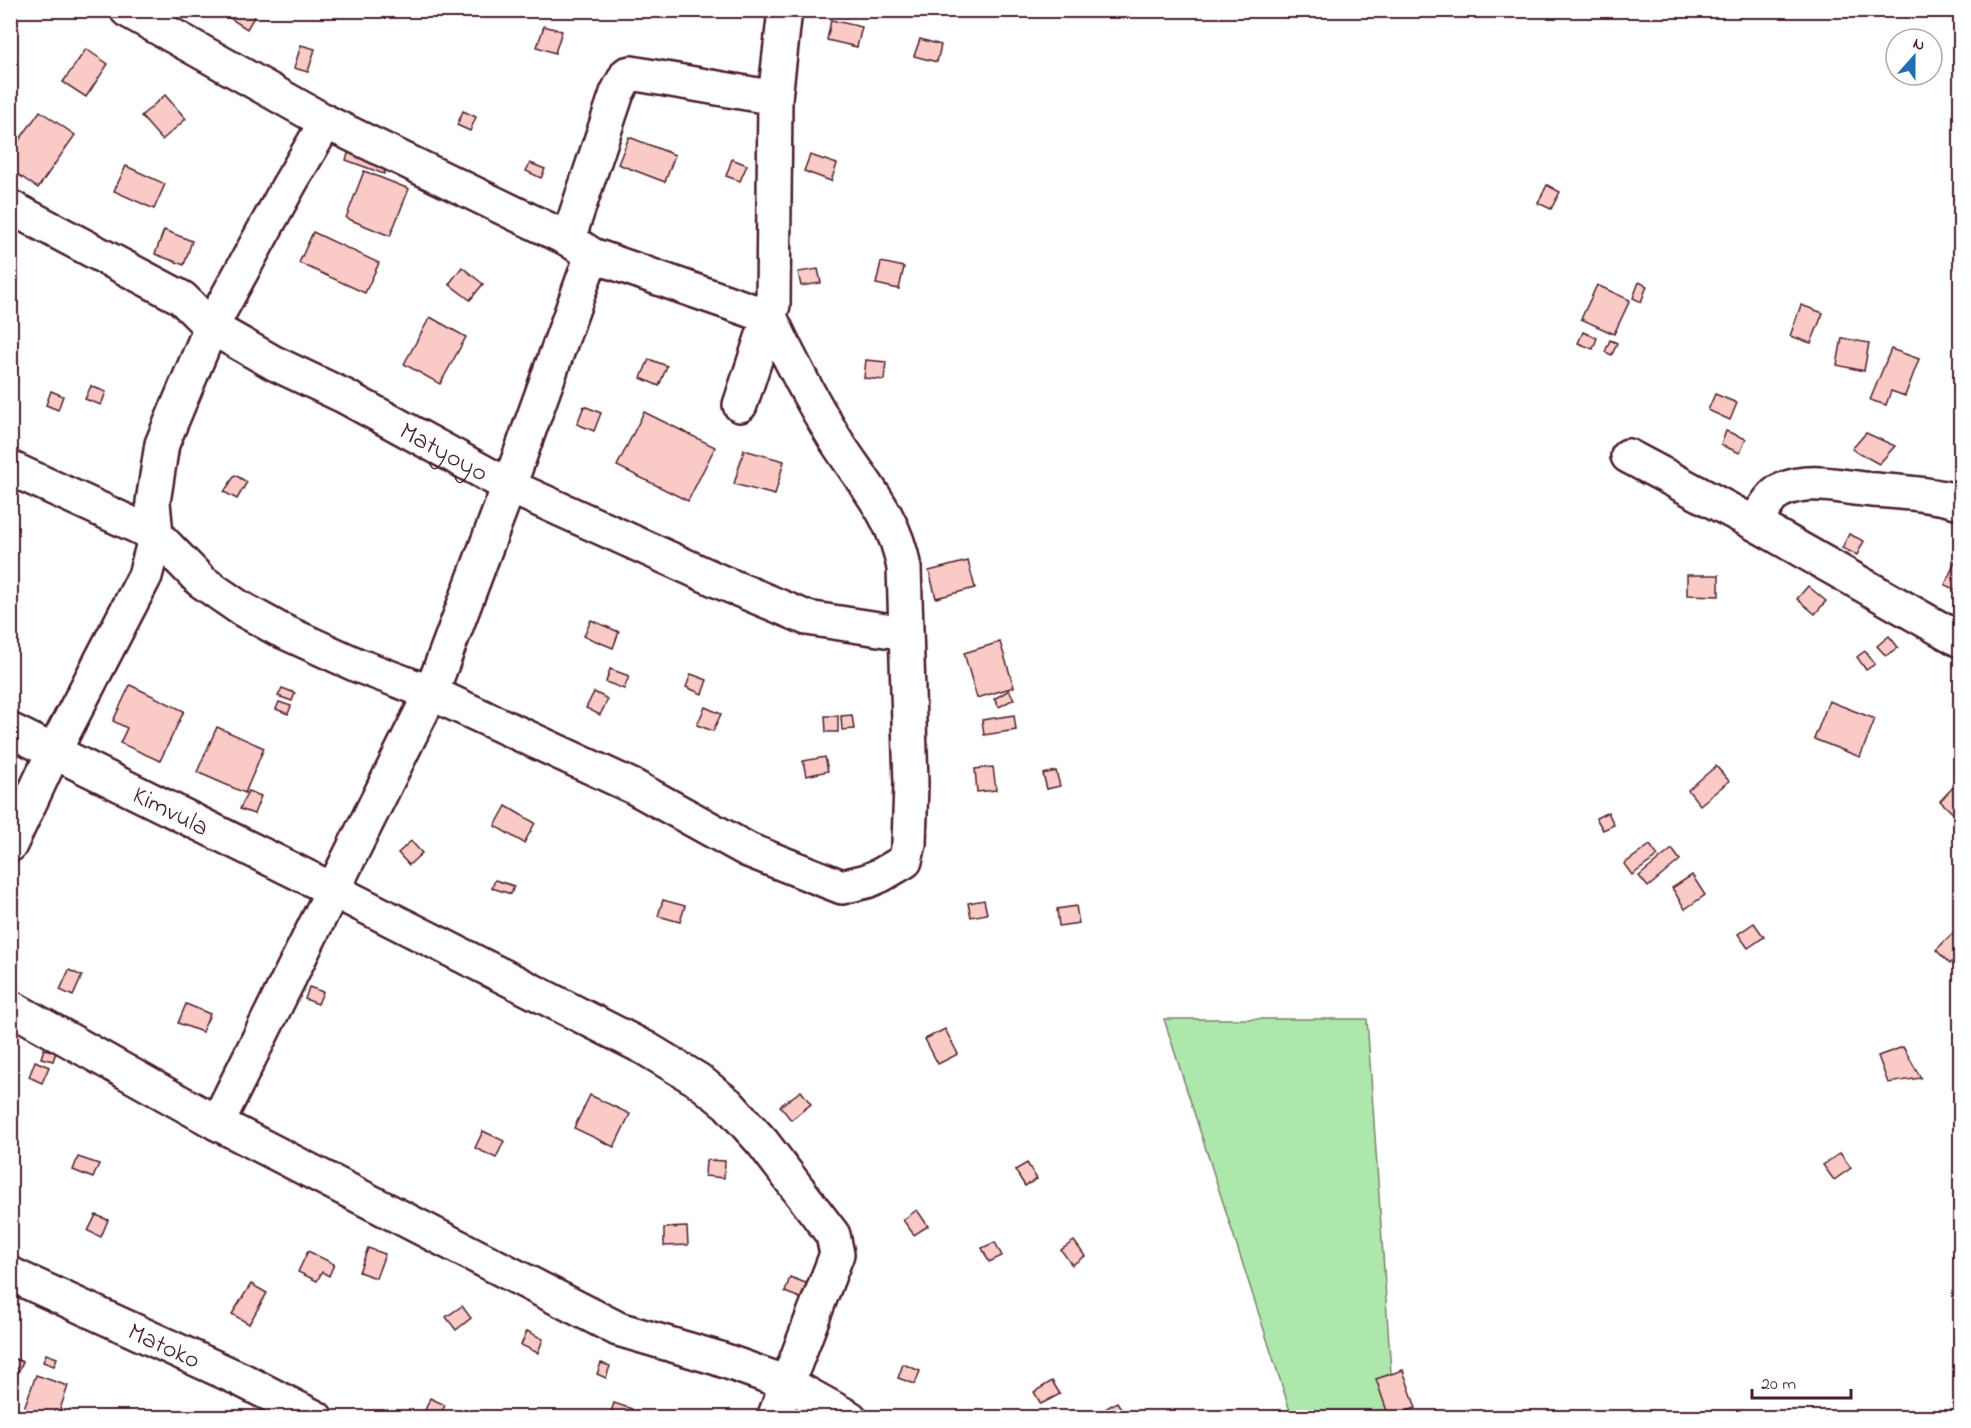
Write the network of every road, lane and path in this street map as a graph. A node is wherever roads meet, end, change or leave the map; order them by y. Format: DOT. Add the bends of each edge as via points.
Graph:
graph roads {
  1 [pos="127,10"];
  2 [pos="785,10"];
  3 [pos="775,98"];
  4 [pos="326,122"];
  5 [pos="10,207"];
  6 [pos="580,247"];
  7 [pos="770,317"];
  8 [pos="211,327"];
  9 [pos="740,405"];
  10 [pos="1628,456"];
  11 [pos="10,468"];
  12 [pos="509,486"];
  13 [pos="1960,502"];
  14 [pos="1754,523"];
  15 [pos="156,535"];
  16 [pos="906,633"];
  17 [pos="1960,640"];
  18 [pos="431,693"];
  19 [pos="10,730"];
  20 [pos="54,751"];
  21 [pos="10,845"];
  22 [pos="333,890"];
  23 [pos="10,1007"];
  24 [pos="217,1124"];
  25 [pos="10,1274"];
  26 [pos="787,1383"];
  27 [pos="316,1418"];
  28 [pos="774,1418"];
  29 [pos="849,1418"];
  1 -- 4 [label="street"];
  2 -- 3 [label="street"];
  3 -- 6 [label="street" via="627,74 617,93"];
  3 -- 7 [label="street" via="775,269"];
  4 -- 6 [label="street"];
  4 -- 8 [label="street"];
  5 -- 8 [label="street, Matyoyo" via="182,298"];
  6 -- 7 [label="street"];
  6 -- 12 [label="street"];
  7 -- 9 [label="street"];
  7 -- 16 [label="street" via="817,410 888,519 902,552"];
  8 -- 12 [label="street, Matyoyo"];
  8 -- 15 [label="street" via="162,444 153,502"];
  10 -- 14 [label="street"];
  11 -- 15 [label="street"];
  12 -- 16 [label="street, Matyoyo" via="807,618"];
  12 -- 18 [label="street"];
  13 -- 14 [label="street" via="1912,492 1807,485 1777,492"];
  14 -- 17 [label="street"];
  15 -- 18 [label="street" via="201,581 240,608 357,665"];
  15 -- 20 [label="street" via="145,576"];
  16 -- 18 [label="street" via="911,783 907,852 904,861 881,876 851,886 842,887 748,850 634,787"];
  18 -- 22 [label="street"];
  19 -- 20 [label="street, Kimvula"];
  20 -- 21 [label="street"];
  20 -- 22 [label="street, Kimvula"];
  22 -- 24 [label="street"];
  22 -- 26 [label="street, Kimvula" via="645,1048 698,1080 728,1104 833,1234 837,1254"];
  23 -- 24 [label="street"];
  24 -- 26 [label="street" via="618,1329"];
  25 -- 27 [label="street, Matoko"];
  26 -- 28 [label="street, Kimvula"];
  26 -- 29 [label="street"];
}
